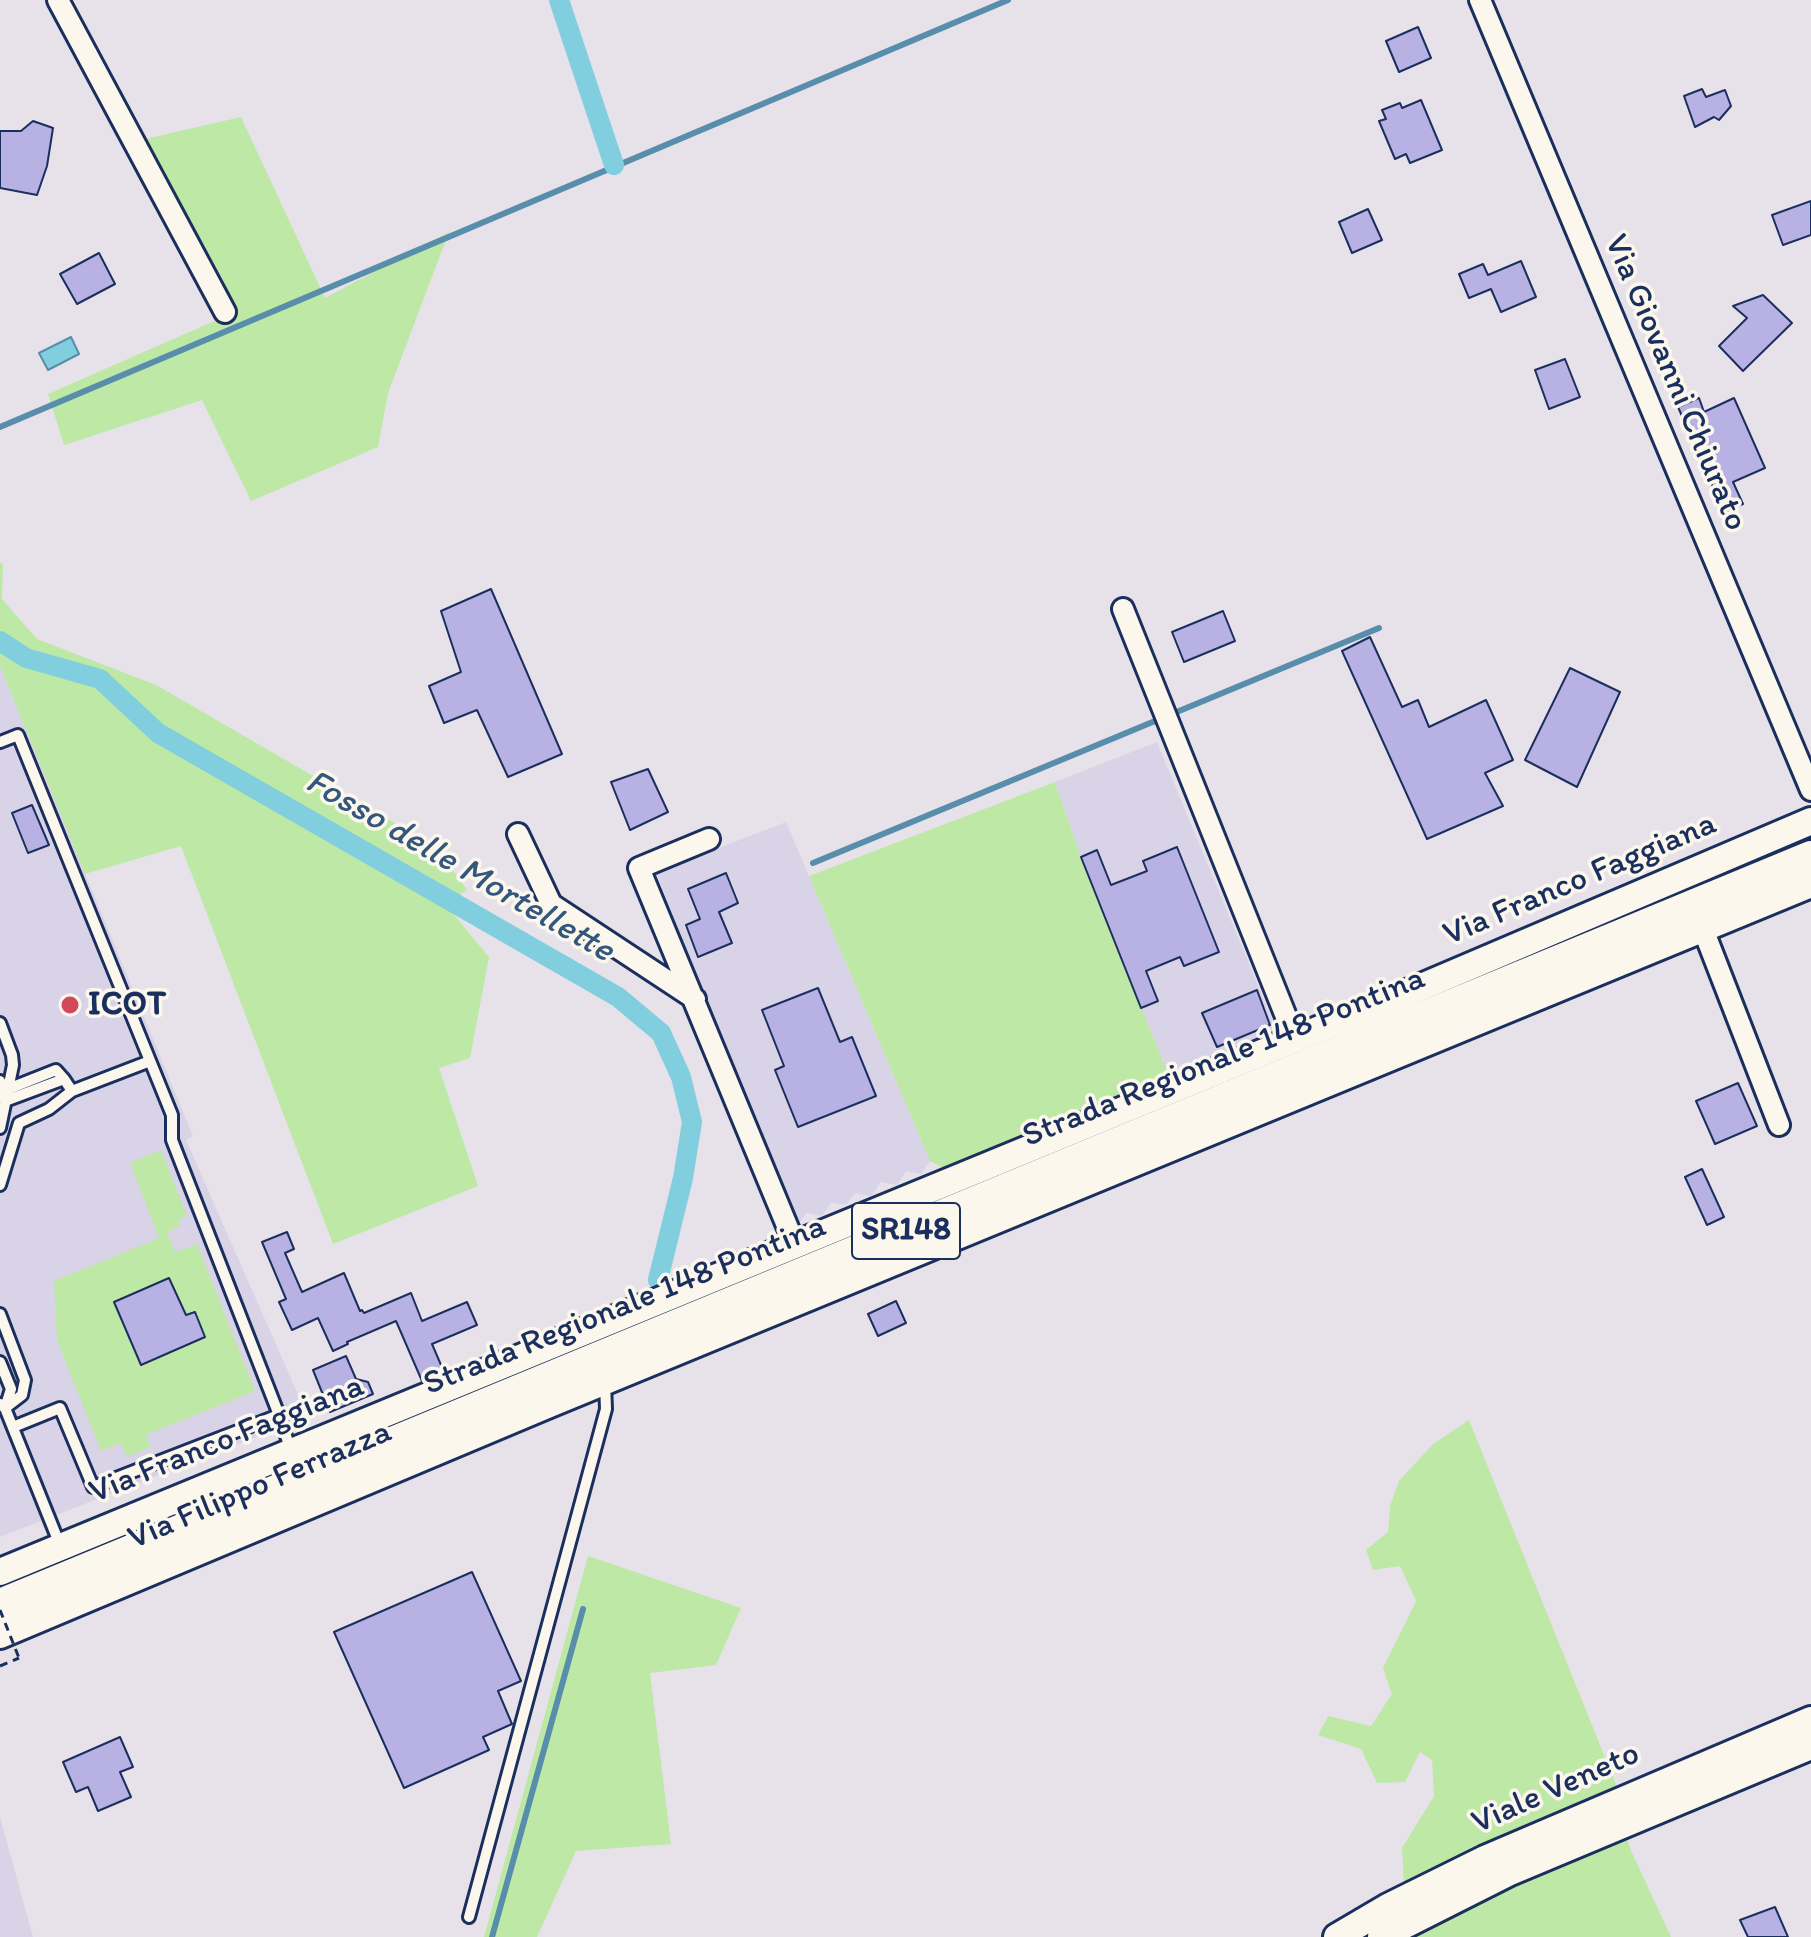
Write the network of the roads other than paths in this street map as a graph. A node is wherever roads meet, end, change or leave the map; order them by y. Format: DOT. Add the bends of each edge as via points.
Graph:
graph roads {
  1 [pos="58,0"];
  2 [pos="1480,0"];
  3 [pos="225,312"];
  4 [pos="1123,609"];
  5 [pos="0,742"];
  6 [pos="1811,790"];
  7 [pos="1811,821"];
  8 [pos="518,834"];
  9 [pos="709,839"];
  10 [pos="1811,857"];
  11 [pos="1811,884"];
  12 [pos="1703,929"];
  13 [pos="695,999"];
  14 [pos="0,1023"];
  15 [pos="1295,1039"];
  16 [pos="150,1061"];
  17 [pos="64,1079"];
  18 [pos="4,1085"];
  19 [pos="72,1091"];
  20 [pos="5,1101"];
  21 [pos="1779,1125"];
  22 [pos="0,1128"];
  23 [pos="0,1185"];
  24 [pos="795,1245"];
  25 [pos="0,1314"];
  26 [pos="0,1362"];
  27 [pos="604,1381"];
  28 [pos="3,1406"];
  29 [pos="279,1415"];
  30 [pos="13,1427"];
  31 [pos="292,1452"];
  32 [pos="61,1547"];
  33 [pos="0,1572"];
  34 [pos="0,1607"];
  35 [pos="0,1635"];
  36 [pos="1811,1720"];
  37 [pos="1811,1746"];
  38 [pos="469,1917"];
  39 [pos="1337,1937"];
  40 [pos="1381,1937"];
  1 -- 3 [label="street"];
  2 -- 6 [label="street, Via Giovanni Chiurato"];
  4 -- 15 [label="street"];
  5 -- 16 [label="lane" via="18,735"];
  7 -- 15 [label="street, Via Franco Faggiana"];
  8 -- 13 [label="street" via="551,904"];
  9 -- 13 [label="street" via="639,868"];
  10 -- 34 [label="main road, Strada Regionale 148 Pontina / SR148"];
  11 -- 12 [label="street, Via Filippo Ferrazza"];
  12 -- 21 [label="street"];
  12 -- 27 [label="street, Via Filippo Ferrazza"];
  13 -- 24 [label="street"];
  14 -- 18 [label="lane" via="12,1055"];
  15 -- 24 [label="street, Via Franco Faggiana"];
  16 -- 19 [label="lane"];
  16 -- 29 [label="lane" via="172,1115 172,1140"];
  17 -- 18 [label="lane" via="56,1070"];
  17 -- 19 [label="lane"];
  17 -- 20 [label="lane"];
  18 -- 20 [label="lane"];
  19 -- 23 [label="lane" via="19,1123"];
  20 -- 22 [label="lane"];
  24 -- 31 [label="street, Via Franco Faggiana"];
  25 -- 28 [label="lane" via="25,1380 22,1395"];
  26 -- 28 [label="lane" via="11,1389"];
  27 -- 35 [label="street, Via Filippo Ferrazza"];
  27 -- 38 [label="lane" via="606,1409"];
  28 -- 30 [label="lane"];
  29 -- 30 [label="lane" via="93,1487 60,1408"];
  29 -- 31 [label="lane"];
  30 -- 32 [label="lane"];
  31 -- 32 [label="street, Via Franco Faggiana"];
  32 -- 33 [label="street, Via Franco Faggiana"];
  36 -- 39 [label="street, Viale Veneto" via="1485,1859"];
  37 -- 40 [label="street, Viale Veneto" via="1535,1860"];
}
